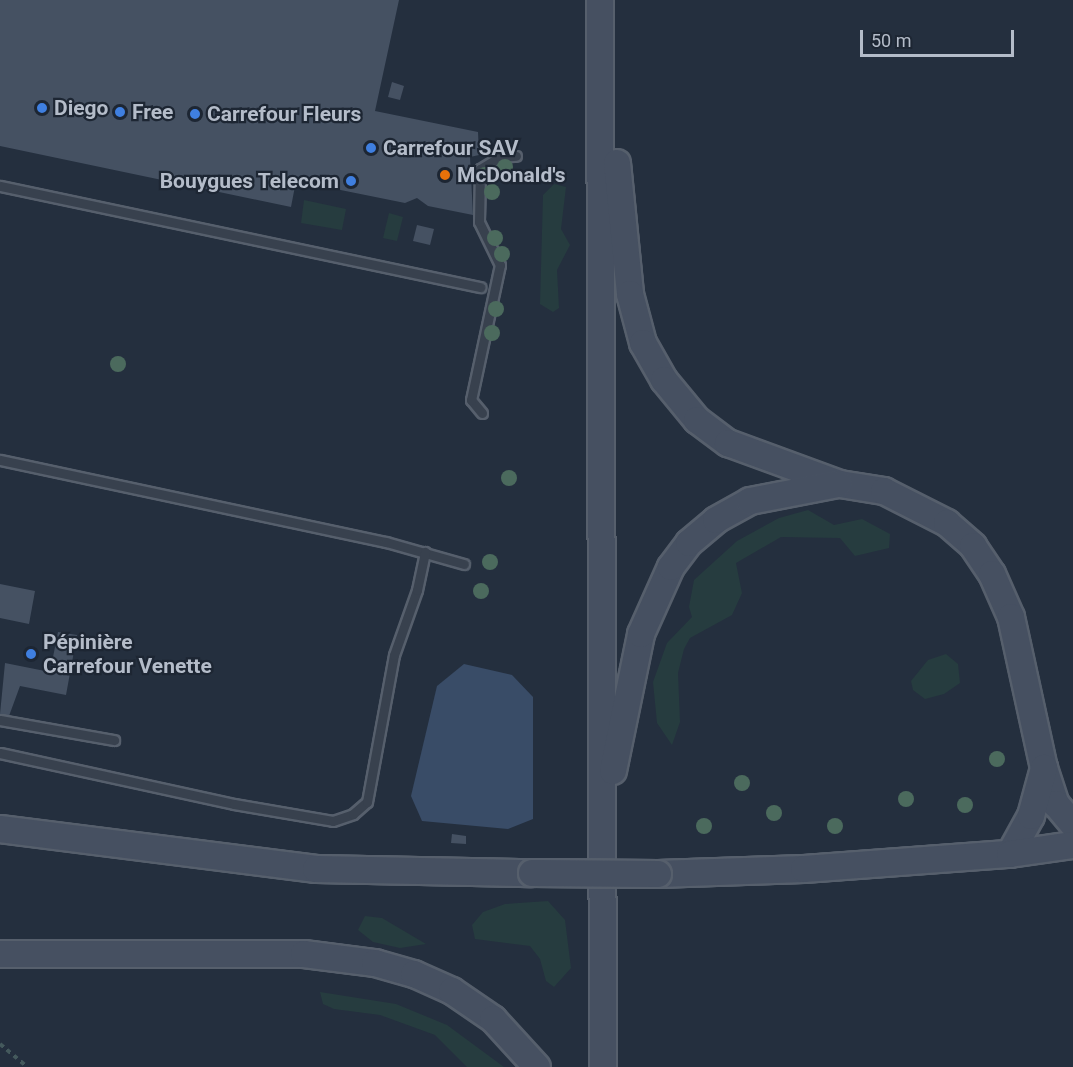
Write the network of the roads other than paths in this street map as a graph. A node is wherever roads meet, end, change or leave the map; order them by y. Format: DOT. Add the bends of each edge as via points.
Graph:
graph roads {
  1 [pos="601,9"];
  2 [pos="516,156"];
  3 [pos="0,186"];
  4 [pos="481,287"];
  5 [pos="482,414"];
  6 [pos="0,460"];
  7 [pos="840,484"];
  8 [pos="425,552"];
  9 [pos="464,564"];
  10 [pos="0,720"];
  11 [pos="114,740"];
  12 [pos="0,753"];
  13 [pos="1044,768"];
  14 [pos="1073,824"];
  15 [pos="601,828"];
  16 [pos="1,829"];
  17 [pos="1073,844"];
  18 [pos="1010,854"];
  19 [pos="0,954"];
  20 [pos="537,1067"];
  21 [pos="603,1067"];
  1 -- 7 [label="main road" via="630,294 643,343 664,380 697,420 728,443"];
  1 -- 15 [label="main road"];
  2 -- 5 [label="lane" via="500,157 480,169 479,222 500,265 471,400"];
  3 -- 4 [label="lane"];
  6 -- 8 [label="lane"];
  7 -- 13 [label="main road" via="884,491 921,507 973,546 992,574 1011,617"];
  7 -- 15 [label="main road" via="750,501 716,520 689,543 671,567 641,634"];
  8 -- 9 [label="lane"];
  8 -- 12 [label="lane" via="417,590 394,656 367,802 353,814 333,821 234,804"];
  10 -- 11 [label="lane"];
  13 -- 14 [label="main road" via="1056,804"];
  13 -- 18 [label="main road" via="1031,816"];
  15 -- 21 [label="main road"];
  16 -- 18 [label="main road, bridge" via="316,869 658,874 804,869"];
  17 -- 18 [label="main road"];
  19 -- 20 [label="main road" via="304,954 375,963 414,974 460,997 494,1019"];
}
